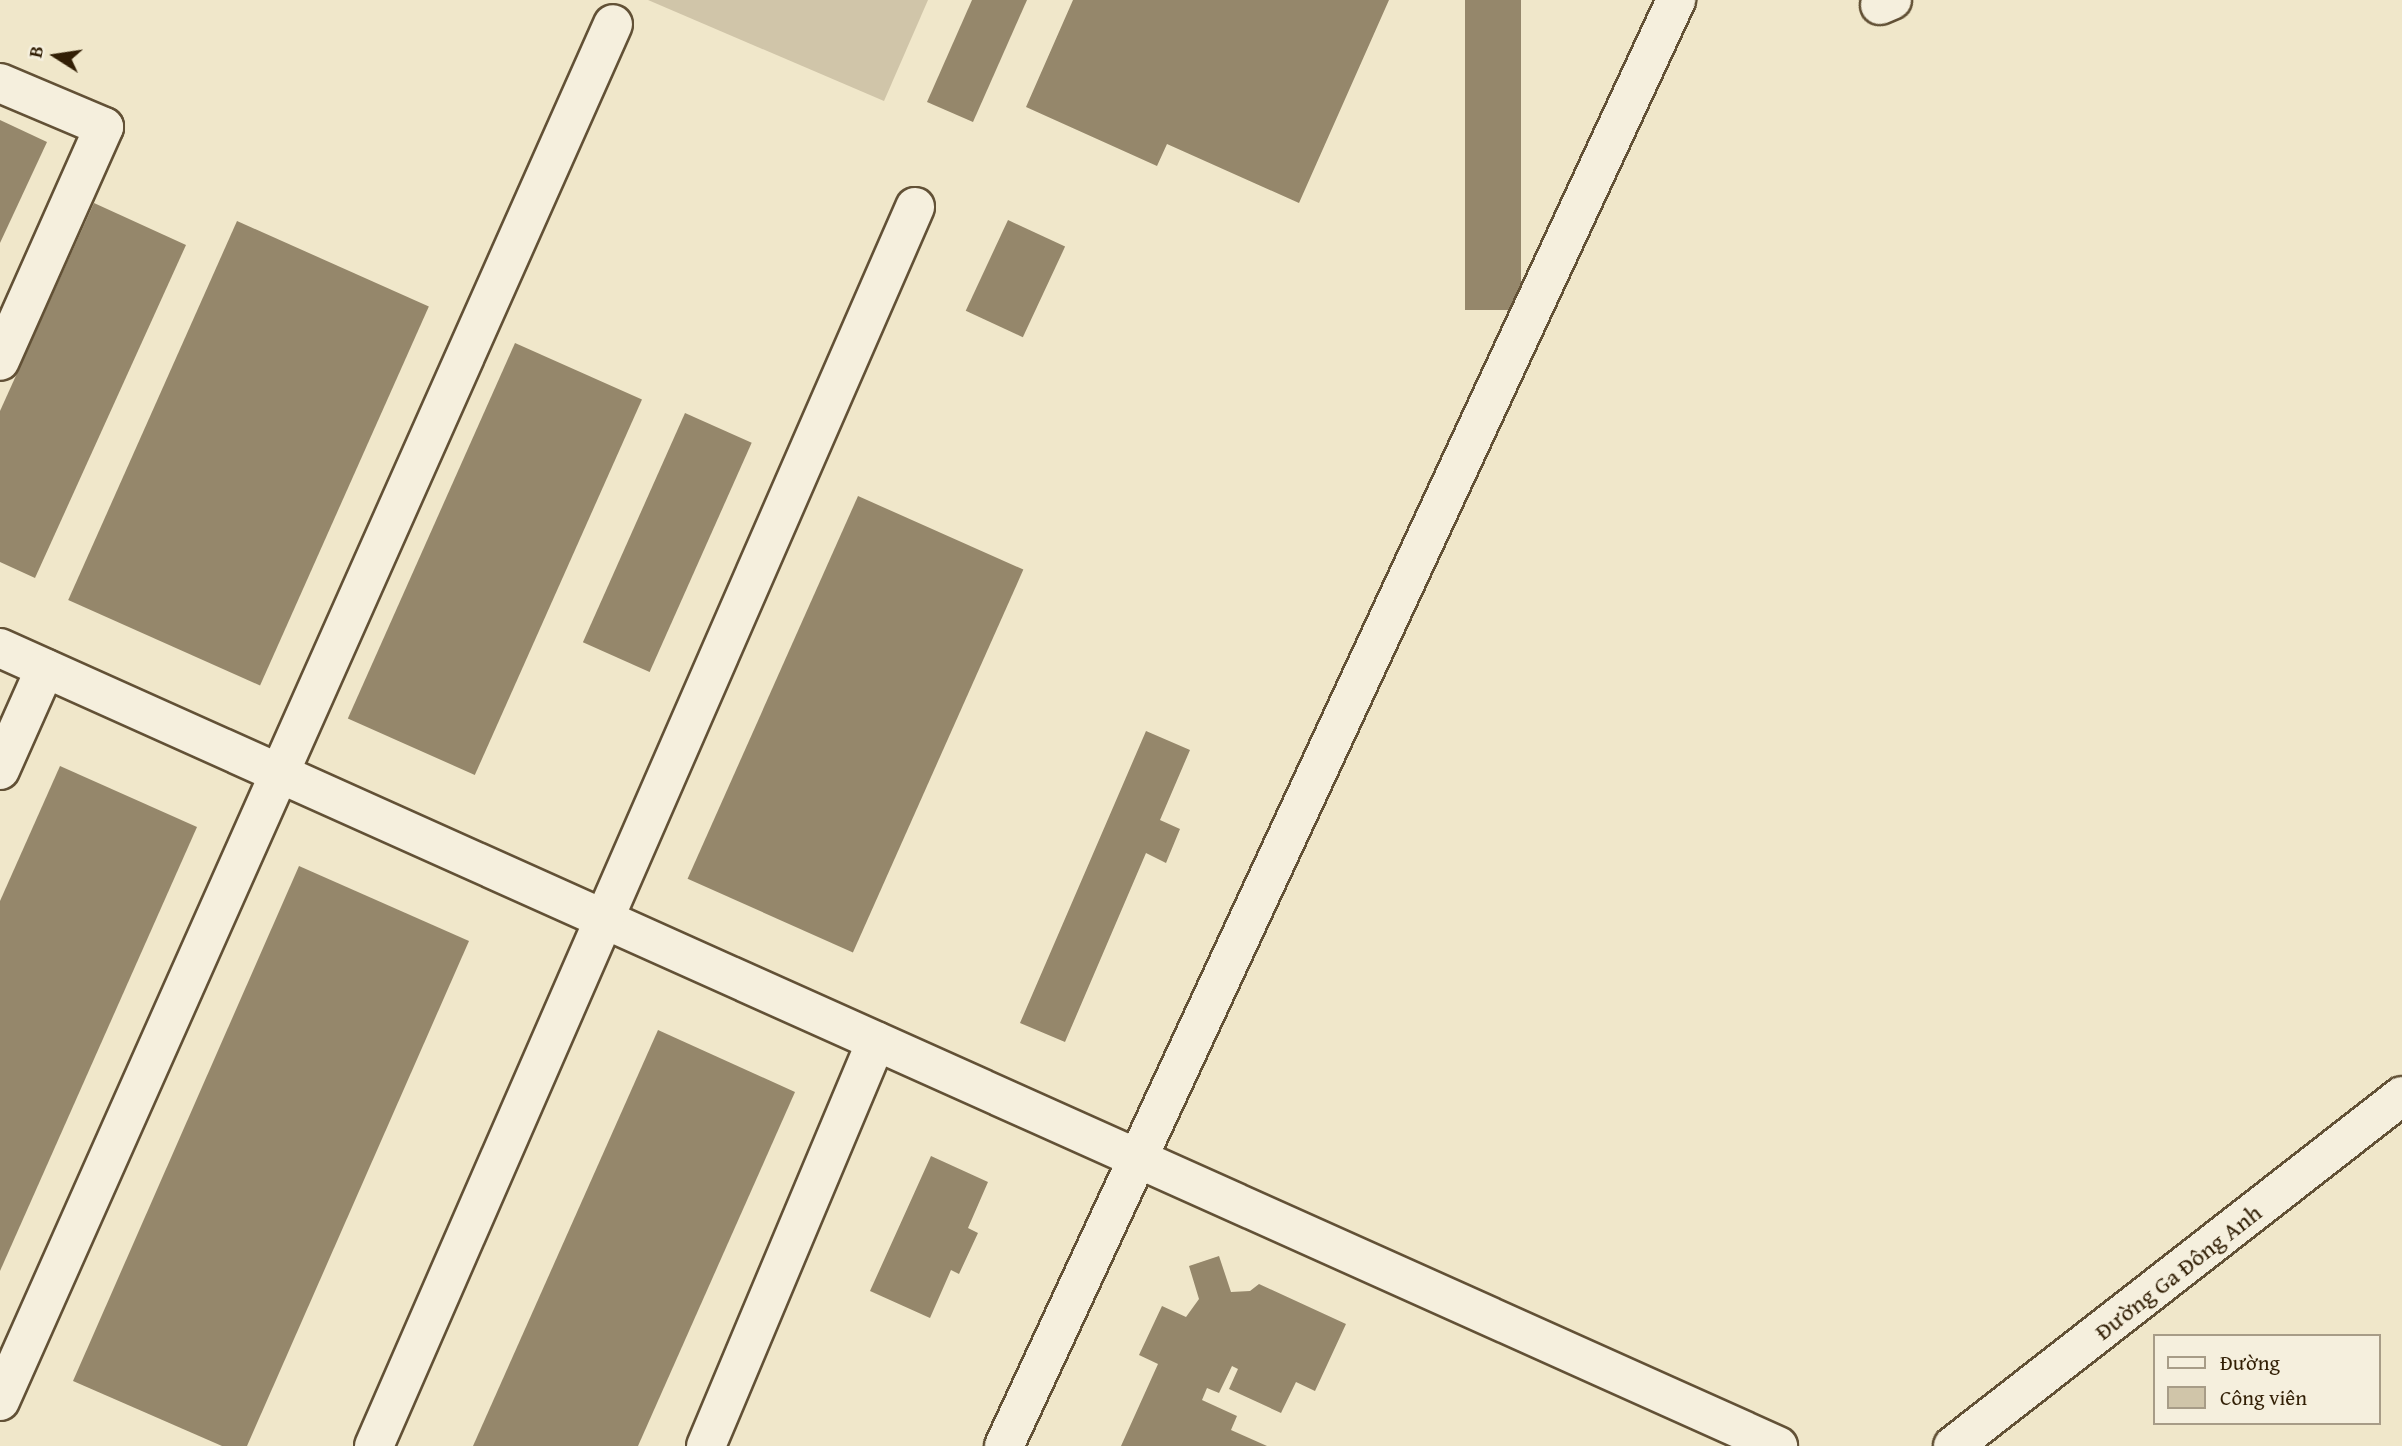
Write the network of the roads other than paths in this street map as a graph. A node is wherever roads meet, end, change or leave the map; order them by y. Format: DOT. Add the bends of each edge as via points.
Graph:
graph roads {
  1 [pos="1675,0"];
  2 [pos="613,24"];
  3 [pos="0,83"];
  4 [pos="915,207"];
  5 [pos="0,361"];
  6 [pos="0,648"];
  7 [pos="45,668"];
  8 [pos="0,770"];
  9 [pos="279,774"];
  10 [pos="604,919"];
  11 [pos="876,1041"];
  12 [pos="2400,1102"];
  13 [pos="1137,1158"];
  14 [pos="0,1401"];
  15 [pos="374,1446"];
  16 [pos="706,1446"];
  17 [pos="1004,1446"];
  18 [pos="1779,1446"];
  19 [pos="1953,1446"];
  1 -- 13 [label="street"];
  2 -- 9 [label="street"];
  3 -- 5 [label="street" via="104,127"];
  4 -- 10 [label="street"];
  6 -- 7 [label="street"];
  7 -- 8 [label="street"];
  7 -- 9 [label="street"];
  9 -- 10 [label="street"];
  9 -- 14 [label="street"];
  10 -- 11 [label="street"];
  10 -- 15 [label="street"];
  11 -- 13 [label="street"];
  11 -- 16 [label="street"];
  12 -- 19 [label="street, Đường Ga Đông Anh"];
  13 -- 17 [label="street"];
  13 -- 18 [label="street"];
}
